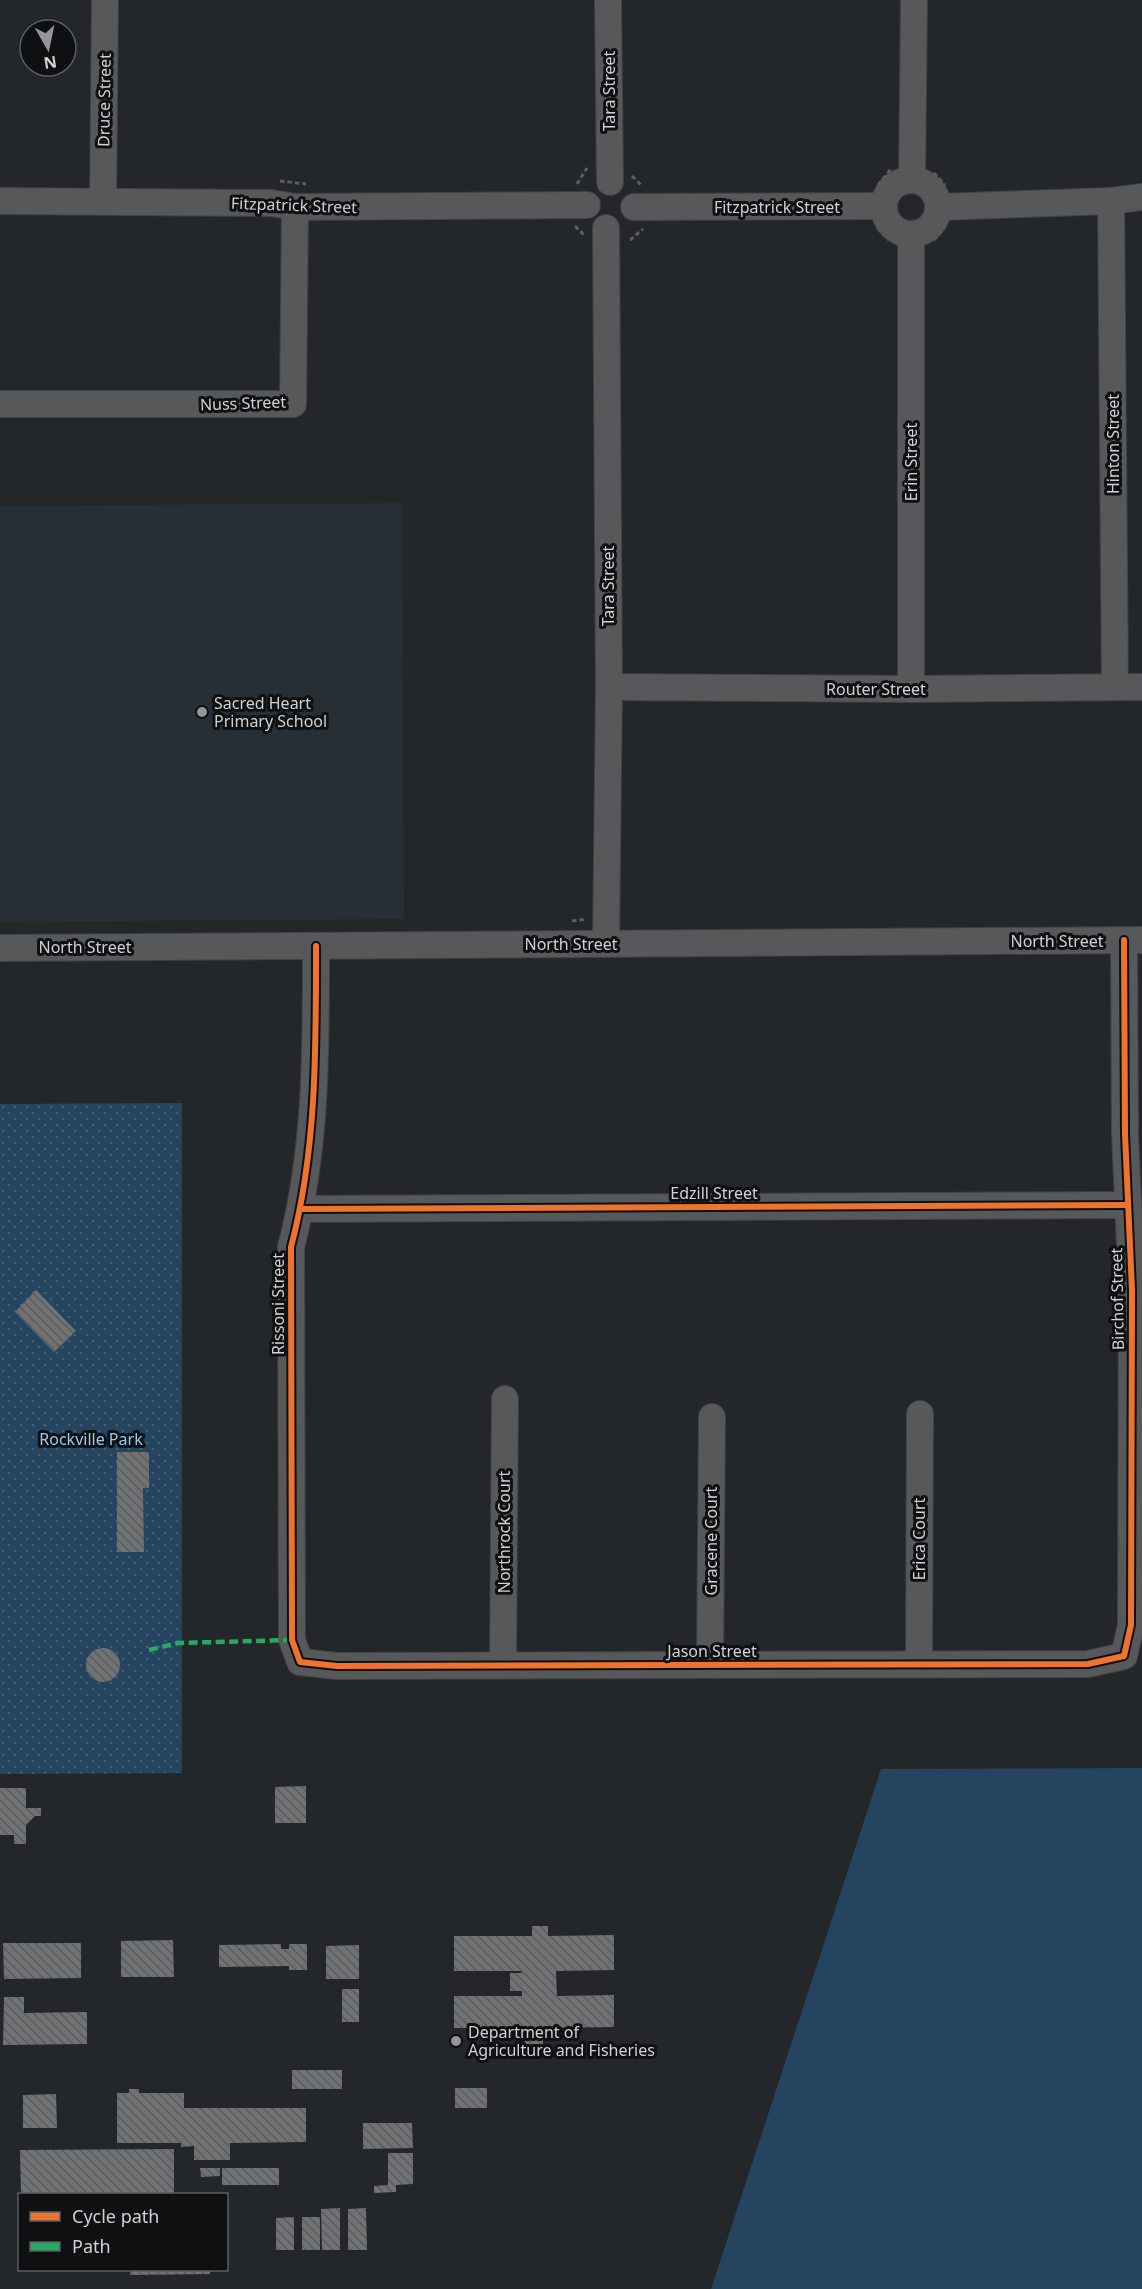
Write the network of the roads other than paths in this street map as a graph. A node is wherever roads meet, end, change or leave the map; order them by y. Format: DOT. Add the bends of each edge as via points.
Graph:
graph roads {
  1 [pos="105,0"];
  2 [pos="608,0"];
  3 [pos="914,0"];
  4 [pos="912,180"];
  5 [pos="610,182"];
  6 [pos="1142,197"];
  7 [pos="0,201"];
  8 [pos="103,201"];
  9 [pos="1111,201"];
  10 [pos="295,207"];
  11 [pos="939,207"];
  12 [pos="580,215"];
  13 [pos="877,216"];
  14 [pos="640,217"];
  15 [pos="597,234"];
  16 [pos="902,241"];
  17 [pos="0,404"];
  18 [pos="609,687"];
  19 [pos="1115,687"];
  20 [pos="1142,687"];
  21 [pos="911,689"];
  22 [pos="1133,940"];
  23 [pos="606,944"];
  24 [pos="316,946"];
  25 [pos="0,948"];
  26 [pos="1127,1205"];
  27 [pos="301,1209"];
  28 [pos="505,1399"];
  29 [pos="920,1414"];
  30 [pos="712,1417"];
  31 [pos="1124,1656"];
  32 [pos="300,1662"];
  33 [pos="503,1664"];
  34 [pos="710,1664"];
  35 [pos="919,1664"];
  1 -- 8 [label="street, Druce Street"];
  2 -- 5 [label="street, Tara Street"];
  3 -- 4 [label="street"];
  4 -- 11 [label="street" via="931,188"];
  4 -- 13 [label="street" via="887,192"];
  5 -- 12 [label="street" via="597,186"];
  5 -- 14 [label="street" via="626,186"];
  6 -- 9 [label="street"];
  7 -- 8 [label="street, Fitzpatrick Street"];
  8 -- 10 [label="street, Fitzpatrick Street" via="271,203"];
  9 -- 11 [label="street"];
  9 -- 19 [label="street, Hinton Street"];
  10 -- 12 [label="street, Fitzpatrick Street"];
  10 -- 17 [label="street, Nuss Street" via="293,404"];
  11 -- 16 [label="street" via="933,223"];
  12 -- 15 [label="street" via="592,220"];
  13 -- 14 [label="street, Fitzpatrick Street"];
  13 -- 16 [label="street" via="885,215"];
  14 -- 15 [label="street"];
  15 -- 18 [label="street, Tara Street"];
  16 -- 21 [label="street, Erin Street"];
  18 -- 21 [label="street, Router Street"];
  18 -- 23 [label="street, Tara Street"];
  19 -- 20 [label="street, Router Street"];
  19 -- 21 [label="street, Router Street"];
  22 -- 23 [label="street, North Street"];
  22 -- 26 [label="street, Birchof Street"];
  23 -- 24 [label="street, North Street"];
  24 -- 25 [label="street, North Street"];
  24 -- 27 [label="street, Rissoni Street" via="315,1090"];
  26 -- 27 [label="street, Edzill Street"];
  26 -- 31 [label="street, Birchof Street" via="1132,1290 1131,1625"];
  27 -- 32 [label="street, Rissoni Street" via="291,1247 292,1640"];
  28 -- 33 [label="street, Northrock Court"];
  29 -- 35 [label="street, Erica Court"];
  30 -- 34 [label="street, Gracene Court"];
  31 -- 35 [label="street, Jason Street" via="1089,1664"];
  32 -- 33 [label="street, Jason Street" via="337,1666"];
  33 -- 34 [label="street, Jason Street"];
  34 -- 35 [label="street, Jason Street"];
}
